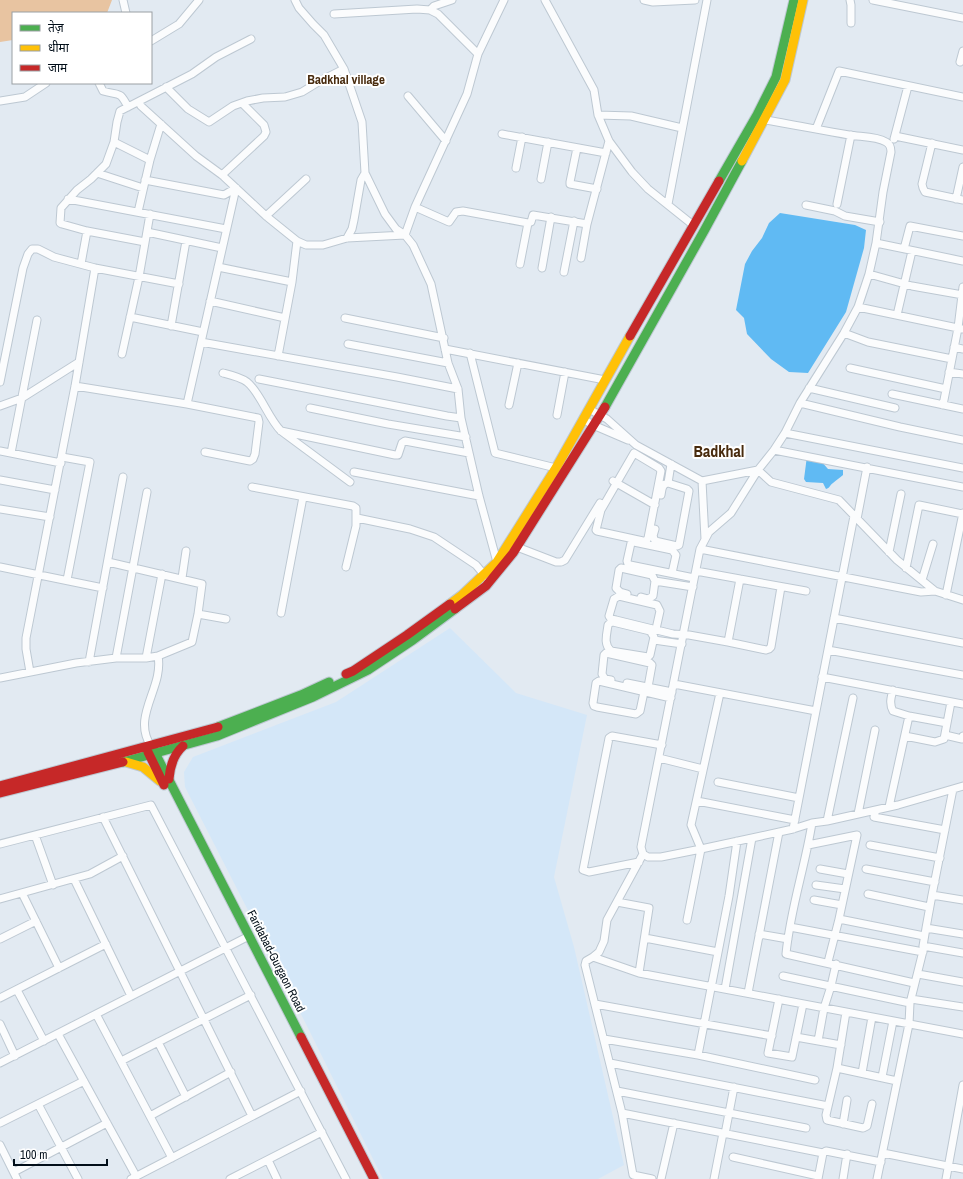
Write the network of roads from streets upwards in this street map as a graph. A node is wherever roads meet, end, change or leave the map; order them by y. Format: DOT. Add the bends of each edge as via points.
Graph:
graph roads {
  1 [pos="123,0"];
  2 [pos="199,0"];
  3 [pos="295,0"];
  4 [pos="452,0"];
  5 [pos="504,0"];
  6 [pos="545,0"];
  7 [pos="644,0"];
  8 [pos="695,0"];
  9 [pos="707,0"];
  10 [pos="794,0"];
  11 [pos="803,0"];
  12 [pos="850,0"];
  13 [pos="873,0"];
  14 [pos="430,10"];
  15 [pos="126,12"];
  16 [pos="334,14"];
  17 [pos="963,18"];
  18 [pos="851,23"];
  19 [pos="251,39"];
  20 [pos="152,40"];
  21 [pos="963,51"];
  22 [pos="478,54"];
  23 [pos="960,62"];
  24 [pos="344,69"];
  25 [pos="44,84"];
  26 [pos="100,84"];
  27 [pos="908,86"];
  28 [pos="166,88"];
  29 [pos="408,96"];
  30 [pos="963,97"];
  31 [pos="0,101"];
  32 [pos="139,102"];
  33 [pos="242,103"];
  34 [pos="128,107"];
  35 [pos="598,115"];
  36 [pos="760,119"];
  37 [pos="161,124"];
  38 [pos="682,128"];
  39 [pos="816,129"];
  40 [pos="502,134"];
  41 [pos="851,136"];
  42 [pos="895,136"];
  43 [pos="522,137"];
  44 [pos="446,141"];
  45 [pos="609,141"];
  46 [pos="114,142"];
  47 [pos="548,142"];
  48 [pos="932,143"];
  49 [pos="889,144"];
  50 [pos="577,148"];
  51 [pos="963,150"];
  52 [pos="606,153"];
  53 [pos="150,160"];
  54 [pos="963,167"];
  55 [pos="516,168"];
  56 [pos="97,173"];
  57 [pos="365,173"];
  58 [pos="222,175"];
  59 [pos="306,179"];
  60 [pos="541,179"];
  61 [pos="145,180"];
  62 [pos="143,188"];
  63 [pos="236,188"];
  64 [pos="597,189"];
  65 [pos="68,199"];
  66 [pos="960,199"];
  67 [pos="668,204"];
  68 [pos="837,204"];
  69 [pos="806,205"];
  70 [pos="415,207"];
  71 [pos="138,212"];
  72 [pos="150,214"];
  73 [pos="266,216"];
  74 [pos="552,217"];
  75 [pos="574,221"];
  76 [pos="528,222"];
  77 [pos="880,222"];
  78 [pos="587,224"];
  79 [pos="693,226"];
  80 [pos="226,229"];
  81 [pos="87,231"];
  82 [pos="147,232"];
  83 [pos="404,235"];
  84 [pos="963,236"];
  85 [pos="347,238"];
  86 [pos="186,241"];
  87 [pos="297,241"];
  88 [pos="145,242"];
  89 [pos="876,243"];
  90 [pos="222,248"];
  91 [pos="904,249"];
  92 [pos="912,251"];
  93 [pos="581,258"];
  94 [pos="963,261"];
  95 [pos="81,264"];
  96 [pos="520,264"];
  97 [pos="218,266"];
  98 [pos="94,268"];
  99 [pos="542,268"];
  100 [pos="564,272"];
  101 [pos="869,274"];
  102 [pos="139,277"];
  103 [pos="292,282"];
  104 [pos="179,284"];
  105 [pos="904,284"];
  106 [pos="963,287"];
  107 [pos="962,295"];
  108 [pos="210,301"];
  109 [pos="858,307"];
  110 [pos="897,315"];
  111 [pos="130,317"];
  112 [pos="285,318"];
  113 [pos="345,318"];
  114 [pos="37,320"];
  115 [pos="171,326"];
  116 [pos="960,328"];
  117 [pos="203,332"];
  118 [pos="844,333"];
  119 [pos="444,338"];
  120 [pos="201,342"];
  121 [pos="348,344"];
  122 [pos="954,347"];
  123 [pos="445,349"];
  124 [pos="963,349"];
  125 [pos="470,353"];
  126 [pos="122,354"];
  127 [pos="278,356"];
  128 [pos="952,359"];
  129 [pos="79,362"];
  130 [pos="2,363"];
  131 [pos="448,363"];
  132 [pos="518,363"];
  133 [pos="850,368"];
  134 [pos="565,372"];
  135 [pos="949,372"];
  136 [pos="223,373"];
  137 [pos="963,374"];
  138 [pos="259,379"];
  139 [pos="605,380"];
  140 [pos="0,382"];
  141 [pos="75,386"];
  142 [pos="809,388"];
  143 [pos="946,389"];
  144 [pos="458,390"];
  145 [pos="892,394"];
  146 [pos="22,398"];
  147 [pos="800,403"];
  148 [pos="187,404"];
  149 [pos="509,405"];
  150 [pos="943,405"];
  151 [pos="0,406"];
  152 [pos="310,408"];
  153 [pos="895,408"];
  154 [pos="589,409"];
  155 [pos="963,409"];
  156 [pos="557,415"];
  157 [pos="599,415"];
  158 [pos="462,418"];
  159 [pos="584,419"];
  160 [pos="593,425"];
  161 [pos="281,431"];
  162 [pos="785,432"];
  163 [pos="466,437"];
  164 [pos="963,440"];
  165 [pos="630,441"];
  166 [pos="636,445"];
  167 [pos="774,450"];
  168 [pos="0,451"];
  169 [pos="205,452"];
  170 [pos="11,453"];
  171 [pos="469,453"];
  172 [pos="61,460"];
  173 [pos="671,464"];
  174 [pos="867,467"];
  175 [pos="556,468"];
  176 [pos="963,468"];
  177 [pos="758,470"];
  178 [pos="354,472"];
  179 [pos="123,477"];
  180 [pos="0,480"];
  181 [pos="702,481"];
  182 [pos="350,482"];
  183 [pos="614,482"];
  184 [pos="668,483"];
  185 [pos="252,487"];
  186 [pos="963,487"];
  187 [pos="55,490"];
  188 [pos="147,492"];
  189 [pos="901,494"];
  190 [pos="479,496"];
  191 [pos="303,497"];
  192 [pos="655,505"];
  193 [pos="0,509"];
  194 [pos="963,513"];
  195 [pos="50,517"];
  196 [pos="357,518"];
  197 [pos="855,518"];
  198 [pos="705,539"];
  199 [pos="933,544"];
  200 [pos="517,547"];
  201 [pos="700,549"];
  202 [pos="186,551"];
  203 [pos="889,552"];
  204 [pos="108,562"];
  205 [pos="497,562"];
  206 [pos="0,567"];
  207 [pos="133,567"];
  208 [pos="346,567"];
  209 [pos="906,568"];
  210 [pos="672,573"];
  211 [pos="39,574"];
  212 [pos="162,574"];
  213 [pos="695,574"];
  214 [pos="842,576"];
  215 [pos="182,578"];
  216 [pos="487,578"];
  217 [pos="740,579"];
  218 [pos="67,580"];
  219 [pos="922,580"];
  220 [pos="655,581"];
  221 [pos="693,587"];
  222 [pos="781,587"];
  223 [pos="103,588"];
  224 [pos="806,591"];
  225 [pos="935,591"];
  226 [pos="946,595"];
  227 [pos="963,600"];
  228 [pos="281,613"];
  229 [pos="198,614"];
  230 [pos="834,618"];
  231 [pos="226,619"];
  232 [pos="656,629"];
  233 [pos="684,634"];
  234 [pos="654,640"];
  235 [pos="728,642"];
  236 [pos="963,643"];
  237 [pos="682,644"];
  238 [pos="828,650"];
  239 [pos="158,656"];
  240 [pos="116,658"];
  241 [pos="146,658"];
  242 [pos="89,662"];
  243 [pos="30,672"];
  244 [pos="963,675"];
  245 [pos="822,677"];
  246 [pos="0,678"];
  247 [pos="674,684"];
  248 [pos="646,689"];
  249 [pos="893,690"];
  250 [pos="720,693"];
  251 [pos="671,695"];
  252 [pos="853,698"];
  253 [pos="951,702"];
  254 [pos="963,704"];
  255 [pos="816,710"];
  256 [pos="909,716"];
  257 [pos="947,723"];
  258 [pos="875,730"];
  259 [pos="945,735"];
  260 [pos="906,736"];
  261 [pos="963,736"];
  262 [pos="662,744"];
  263 [pos="185,745"];
  264 [pos="150,751"];
  265 [pos="659,758"];
  266 [pos="125,762"];
  267 [pos="704,768"];
  268 [pos="166,782"];
  269 [pos="718,782"];
  270 [pos="0,786"];
  271 [pos="963,786"];
  272 [pos="954,789"];
  273 [pos="0,793"];
  274 [pos="799,798"];
  275 [pos="696,801"];
  276 [pos="890,807"];
  277 [pos="876,810"];
  278 [pos="858,814"];
  279 [pos="103,817"];
  280 [pos="795,820"];
  281 [pos="827,821"];
  282 [pos="812,823"];
  283 [pos="793,828"];
  284 [pos="945,830"];
  285 [pos="779,832"];
  286 [pos="35,835"];
  287 [pos="752,838"];
  288 [pos="737,841"];
  289 [pos="0,844"];
  290 [pos="808,844"];
  291 [pos="870,844"];
  292 [pos="701,849"];
  293 [pos="643,854"];
  294 [pos="123,856"];
  295 [pos="940,858"];
  296 [pos="639,862"];
  297 [pos="820,869"];
  298 [pos="866,869"];
  299 [pos="848,874"];
  300 [pos="74,879"];
  301 [pos="935,882"];
  302 [pos="52,885"];
  303 [pos="816,885"];
  304 [pos="845,889"];
  305 [pos="22,893"];
  306 [pos="868,894"];
  307 [pos="932,895"];
  308 [pos="0,899"];
  309 [pos="814,900"];
  310 [pos="963,900"];
  311 [pos="617,902"];
  312 [pos="842,906"];
  313 [pos="929,907"];
  314 [pos="839,918"];
  315 [pos="687,920"];
  316 [pos="36,921"];
  317 [pos="790,927"];
  318 [pos="926,928"];
  319 [pos="759,934"];
  320 [pos="963,934"];
  321 [pos="834,935"];
  322 [pos="924,936"];
  323 [pos="246,937"];
  324 [pos="645,938"];
  325 [pos="0,939"];
  326 [pos="788,939"];
  327 [pos="106,944"];
  328 [pos="226,948"];
  329 [pos="923,949"];
  330 [pos="718,952"];
  331 [pos="963,953"];
  332 [pos="594,957"];
  333 [pos="828,962"];
  334 [pos="836,964"];
  335 [pos="59,968"];
  336 [pos="180,971"];
  337 [pos="639,972"];
  338 [pos="918,974"];
  339 [pos="782,976"];
  340 [pos="963,982"];
  341 [pos="914,983"];
  342 [pos="712,986"];
  343 [pos="831,986"];
  344 [pos="725,989"];
  345 [pos="17,990"];
  346 [pos="748,993"];
  347 [pos="251,995"];
  348 [pos="131,996"];
  349 [pos="0,998"];
  350 [pos="779,999"];
  351 [pos="910,1001"];
  352 [pos="595,1004"];
  353 [pos="803,1004"];
  354 [pos="963,1007"];
  355 [pos="824,1008"];
  356 [pos="846,1012"];
  357 [pos="96,1014"];
  358 [pos="872,1017"];
  359 [pos="204,1019"];
  360 [pos="893,1021"];
  361 [pos="0,1024"];
  362 [pos="704,1024"];
  363 [pos="909,1024"];
  364 [pos="58,1034"];
  365 [pos="963,1034"];
  366 [pos="772,1036"];
  367 [pos="796,1037"];
  368 [pos="604,1039"];
  369 [pos="44,1041"];
  370 [pos="818,1041"];
  371 [pos="158,1042"];
  372 [pos="842,1045"];
  373 [pos="698,1055"];
  374 [pos="15,1056"];
  375 [pos="121,1061"];
  376 [pos="610,1063"];
  377 [pos="0,1064"];
  378 [pos="837,1068"];
  379 [pos="231,1072"];
  380 [pos="862,1073"];
  381 [pos="882,1077"];
  382 [pos="815,1080"];
  383 [pos="84,1081"];
  384 [pos="897,1081"];
  385 [pos="963,1085"];
  386 [pos="734,1087"];
  387 [pos="301,1091"];
  388 [pos="617,1091"];
  389 [pos="186,1097"];
  390 [pos="848,1100"];
  391 [pos="38,1104"];
  392 [pos="872,1104"];
  393 [pos="828,1106"];
  394 [pos="622,1113"];
  395 [pos="729,1113"];
  396 [pos="150,1116"];
  397 [pos="252,1116"];
  398 [pos="0,1123"];
  399 [pos="107,1123"];
  400 [pos="674,1123"];
  401 [pos="843,1124"];
  402 [pos="806,1128"];
  403 [pos="322,1132"];
  404 [pos="724,1133"];
  405 [pos="0,1145"];
  406 [pos="61,1147"];
  407 [pos="823,1153"];
  408 [pos="883,1153"];
  409 [pos="847,1154"];
  410 [pos="733,1157"];
  411 [pos="172,1158"];
  412 [pos="268,1160"];
  413 [pos="881,1162"];
  414 [pos="949,1166"];
  415 [pos="963,1169"];
  416 [pos="14,1172"];
  417 [pos="818,1177"];
  418 [pos="133,1178"];
  419 [pos="18,1179"];
  420 [pos="78,1179"];
  421 [pos="230,1179"];
  422 [pos="277,1179"];
  423 [pos="346,1179"];
  424 [pos="368,1179"];
  425 [pos="374,1179"];
  426 [pos="652,1179"];
  427 [pos="661,1179"];
  428 [pos="715,1179"];
  429 [pos="843,1179"];
  430 [pos="877,1179"];
  431 [pos="946,1179"];
  1 -- 15 [label="street"];
  2 -- 20 [label="street" via="180,24"];
  3 -- 24 [label="street" via="299,8 324,35"];
  4 -- 14 [label="street"];
  5 -- 22 [label="street"];
  6 -- 35 [label="street" via="594,90"];
  7 -- 8 [label="street"];
  9 -- 38 [label="street"];
  10 -- 36 [label="street" via="776,78"];
  11 -- 36 [label="street" via="785,80"];
  12 -- 18 [label="street"];
  13 -- 17 [label="street"];
  14 -- 16 [label="street"];
  14 -- 22 [label="street" via="438,14"];
  19 -- 28 [label="street"];
  21 -- 23 [label="street"];
  22 -- 44 [label="street" via="467,94"];
  24 -- 33 [label="street" via="302,92"];
  24 -- 57 [label="street" via="362,122"];
  25 -- 31 [label="street" via="25,97"];
  26 -- 34 [label="street" via="103,91 121,96"];
  27 -- 30 [label="street"];
  27 -- 39 [label="street" via="839,71"];
  27 -- 42 [label="street"];
  28 -- 32 [label="street"];
  28 -- 33 [label="street" via="188,109 207,122"];
  29 -- 44 [label="street"];
  32 -- 34 [label="street"];
  32 -- 37 [label="street"];
  33 -- 58 [label="street" via="264,125 266,132"];
  34 -- 46 [label="street" via="120,111"];
  35 -- 38 [label="street" via="631,116"];
  35 -- 45 [label="street"];
  36 -- 39 [label="street"];
  36 -- 79 [label="street"];
  36 -- 157 [label="street" via="704,231"];
  37 -- 53 [label="street"];
  37 -- 58 [label="street" via="196,156"];
  38 -- 67 [label="street"];
  39 -- 41 [label="street"];
  40 -- 43 [label="street"];
  41 -- 49 [label="street" via="879,139"];
  41 -- 68 [label="street"];
  42 -- 48 [label="street"];
  42 -- 49 [label="street"];
  43 -- 47 [label="street"];
  43 -- 55 [label="street"];
  44 -- 70 [label="street"];
  45 -- 52 [label="street"];
  45 -- 67 [label="street" via="632,172 648,189"];
  46 -- 53 [label="street"];
  46 -- 56 [label="street" via="106,164"];
  47 -- 50 [label="street"];
  47 -- 60 [label="street"];
  48 -- 51 [label="street"];
  48 -- 66 [label="street" via="922,188 925,192"];
  49 -- 77 [label="street" via="892,148"];
  50 -- 52 [label="street"];
  50 -- 64 [label="street" via="570,184"];
  52 -- 64 [label="street"];
  53 -- 61 [label="street"];
  54 -- 66 [label="street"];
  56 -- 62 [label="street"];
  56 -- 65 [label="street"];
  57 -- 83 [label="street" via="386,214 396,229"];
  57 -- 85 [label="street" via="361,180 352,229"];
  58 -- 63 [label="street"];
  59 -- 73 [label="street"];
  61 -- 62 [label="street"];
  61 -- 63 [label="street" via="224,196"];
  62 -- 71 [label="street"];
  63 -- 73 [label="street"];
  63 -- 80 [label="street"];
  64 -- 78 [label="street"];
  65 -- 71 [label="street"];
  65 -- 81 [label="street" via="60,208 60,223"];
  67 -- 79 [label="street"];
  69 -- 77 [label="street"];
  70 -- 76 [label="street" via="449,222 456,212 463,211"];
  70 -- 83 [label="street"];
  71 -- 72 [label="street"];
  72 -- 80 [label="street"];
  72 -- 82 [label="street"];
  73 -- 87 [label="street"];
  74 -- 75 [label="street"];
  74 -- 76 [label="street" via="533,215 531,222"];
  74 -- 99 [label="street"];
  75 -- 78 [label="street"];
  75 -- 100 [label="street"];
  76 -- 96 [label="street"];
  77 -- 89 [label="street"];
  78 -- 93 [label="street"];
  79 -- 139 [label="street"];
  80 -- 90 [label="street"];
  81 -- 88 [label="street"];
  81 -- 95 [label="street"];
  82 -- 86 [label="street"];
  82 -- 88 [label="street"];
  83 -- 85 [label="street"];
  83 -- 119 [label="street" via="413,246 431,284"];
  84 -- 91 [label="street" via="910,226"];
  85 -- 87 [label="street" via="324,245 306,245"];
  86 -- 90 [label="street"];
  86 -- 104 [label="street"];
  87 -- 103 [label="street"];
  88 -- 102 [label="street"];
  89 -- 91 [label="street"];
  89 -- 101 [label="street"];
  90 -- 97 [label="street"];
  91 -- 92 [label="street"];
  92 -- 94 [label="street"];
  92 -- 105 [label="street"];
  95 -- 98 [label="street"];
  95 -- 130 [label="street" via="54,257 38,249 32,249 28,254"];
  97 -- 103 [label="street"];
  97 -- 108 [label="street"];
  98 -- 102 [label="street"];
  98 -- 129 [label="street"];
  101 -- 105 [label="street"];
  101 -- 109 [label="street"];
  102 -- 104 [label="street"];
  102 -- 111 [label="street"];
  103 -- 112 [label="street"];
  104 -- 115 [label="street"];
  105 -- 107 [label="street"];
  105 -- 110 [label="street"];
  106 -- 107 [label="street"];
  107 -- 116 [label="street"];
  108 -- 112 [label="street"];
  108 -- 117 [label="street"];
  109 -- 110 [label="street"];
  109 -- 118 [label="street"];
  110 -- 116 [label="street"];
  111 -- 115 [label="street"];
  111 -- 126 [label="street"];
  112 -- 127 [label="street"];
  113 -- 119 [label="street"];
  114 -- 146 [label="street"];
  115 -- 117 [label="street"];
  116 -- 122 [label="street"];
  117 -- 120 [label="street"];
  118 -- 128 [label="street" via="868,342"];
  118 -- 142 [label="street"];
  119 -- 123 [label="street"];
  120 -- 127 [label="street"];
  120 -- 148 [label="street"];
  121 -- 131 [label="street"];
  122 -- 124 [label="street"];
  122 -- 128 [label="street"];
  123 -- 125 [label="street"];
  123 -- 131 [label="street"];
  125 -- 132 [label="street"];
  125 -- 175 [label="street" via="496,453"];
  127 -- 144 [label="street"];
  128 -- 135 [label="street"];
  129 -- 141 [label="street"];
  129 -- 146 [label="street"];
  130 -- 140 [label="street"];
  131 -- 144 [label="street"];
  132 -- 134 [label="street"];
  132 -- 149 [label="street"];
  133 -- 143 [label="street"];
  134 -- 139 [label="street"];
  134 -- 156 [label="street"];
  135 -- 137 [label="street"];
  135 -- 143 [label="street"];
  136 -- 161 [label="street" via="236,376 252,387"];
  138 -- 158 [label="street"];
  139 -- 154 [label="street"];
  141 -- 148 [label="street"];
  141 -- 172 [label="street"];
  142 -- 147 [label="street"];
  142 -- 153 [label="street"];
  143 -- 150 [label="street"];
  144 -- 158 [label="street"];
  145 -- 150 [label="street"];
  146 -- 151 [label="street"];
  146 -- 170 [label="street"];
  147 -- 162 [label="street"];
  147 -- 164 [label="street"];
  148 -- 169 [label="street" via="258,418 255,454 250,461"];
  150 -- 155 [label="street"];
  152 -- 163 [label="street"];
  154 -- 157 [label="street"];
  154 -- 159 [label="street"];
  157 -- 160 [label="street"];
  157 -- 165 [label="street"];
  158 -- 163 [label="street"];
  159 -- 160 [label="street"];
  159 -- 175 [label="street"];
  160 -- 165 [label="street"];
  160 -- 200 [label="street"];
  161 -- 171 [label="street" via="395,455 406,441"];
  161 -- 182 [label="street"];
  162 -- 167 [label="street"];
  162 -- 176 [label="street"];
  163 -- 171 [label="street"];
  165 -- 166 [label="street"];
  166 -- 173 [label="street"];
  166 -- 183 [label="street"];
  167 -- 174 [label="street"];
  167 -- 177 [label="street"];
  168 -- 170 [label="street"];
  170 -- 172 [label="street"];
  171 -- 190 [label="street"];
  172 -- 187 [label="street"];
  172 -- 218 [label="street" via="90,462"];
  173 -- 181 [label="street"];
  173 -- 184 [label="street"];
  174 -- 186 [label="street"];
  174 -- 197 [label="street"];
  175 -- 205 [label="street"];
  177 -- 181 [label="street"];
  177 -- 197 [label="street" via="772,482 838,500"];
  177 -- 198 [label="street" via="731,513 709,532"];
  178 -- 190 [label="street"];
  179 -- 204 [label="street"];
  180 -- 187 [label="street"];
  181 -- 198 [label="street"];
  183 -- 192 [label="street"];
  183 -- 192 [label="street" via="633,454 637,454 661,470"];
  183 -- 192 [label="street" via="601,510 597,531 646,541"];
  183 -- 200 [label="street" via="566,560 556,562"];
  184 -- 184 [label="street" via="663,486 653,536 655,541 677,546 680,542 689,491"];
  185 -- 191 [label="street"];
  187 -- 195 [label="street"];
  188 -- 207 [label="street"];
  189 -- 203 [label="street"];
  190 -- 205 [label="street"];
  191 -- 196 [label="street" via="353,506 356,508"];
  191 -- 228 [label="street"];
  193 -- 195 [label="street"];
  194 -- 209 [label="street" via="920,505"];
  194 -- 226 [label="street"];
  195 -- 211 [label="street"];
  196 -- 208 [label="street"];
  196 -- 216 [label="street" via="410,529 434,537 476,565"];
  197 -- 203 [label="street"];
  197 -- 214 [label="street"];
  198 -- 201 [label="street"];
  199 -- 219 [label="street"];
  200 -- 216 [label="street" via="501,569"];
  201 -- 213 [label="street"];
  201 -- 214 [label="street"];
  202 -- 215 [label="street"];
  203 -- 209 [label="street"];
  204 -- 207 [label="street"];
  204 -- 223 [label="street"];
  205 -- 216 [label="street"];
  206 -- 211 [label="street"];
  207 -- 212 [label="street"];
  207 -- 240 [label="street"];
  209 -- 219 [label="street"];
  210 -- 210 [label="street" via="628,564 631,542 672,550 676,555"];
  210 -- 213 [label="street"];
  211 -- 218 [label="street"];
  211 -- 243 [label="street" via="26,638"];
  212 -- 215 [label="street"];
  212 -- 241 [label="street"];
  213 -- 217 [label="street"];
  213 -- 221 [label="street"];
  214 -- 225 [label="street" via="921,592"];
  214 -- 230 [label="street"];
  215 -- 229 [label="street" via="202,584"];
  216 -- 263 [label="street" via="486,586 368,670 313,697 217,736"];
  216 -- 264 [label="street" via="352,671 301,695"];
  217 -- 222 [label="street"];
  217 -- 235 [label="street"];
  218 -- 223 [label="street"];
  219 -- 225 [label="street"];
  220 -- 220 [label="street" via="652,575 620,568 616,588 623,593 648,599 653,596"];
  220 -- 221 [label="street"];
  221 -- 233 [label="street"];
  222 -- 224 [label="street"];
  222 -- 235 [label="street" via="769,649"];
  223 -- 242 [label="street"];
  225 -- 226 [label="street"];
  226 -- 227 [label="street"];
  229 -- 231 [label="street"];
  229 -- 239 [label="street" via="192,642"];
  230 -- 236 [label="street"];
  230 -- 238 [label="street"];
  232 -- 232 [label="street" via="611,619 609,616 614,598 619,596 657,605 660,611"];
  232 -- 233 [label="street"];
  233 -- 235 [label="street"];
  233 -- 237 [label="street"];
  234 -- 234 [label="street" via="648,657 611,650 606,643 608,625 613,622 650,631"];
  234 -- 237 [label="street"];
  237 -- 247 [label="street"];
  238 -- 244 [label="street"];
  238 -- 245 [label="street"];
  239 -- 241 [label="street"];
  239 -- 264 [label="street" via="159,671 144,726"];
  240 -- 241 [label="street"];
  240 -- 242 [label="street"];
  242 -- 243 [label="street"];
  243 -- 246 [label="street"];
  245 -- 249 [label="street"];
  245 -- 255 [label="street"];
  247 -- 250 [label="street"];
  247 -- 251 [label="street"];
  248 -- 248 [label="street" via="605,679 602,671 604,655 606,653 650,663 652,669"];
  248 -- 248 [label="street" via="597,681 593,703 594,706 636,714 640,712"];
  248 -- 251 [label="street"];
  249 -- 253 [label="street"];
  249 -- 256 [label="street" via="890,702 892,711"];
  250 -- 255 [label="street"];
  250 -- 267 [label="street"];
  251 -- 262 [label="street"];
  252 -- 281 [label="street"];
  253 -- 254 [label="street"];
  253 -- 257 [label="street"];
  255 -- 274 [label="street"];
  256 -- 257 [label="street"];
  256 -- 260 [label="street"];
  257 -- 259 [label="street"];
  258 -- 278 [label="street"];
  259 -- 260 [label="street" via="944,739 935,742"];
  259 -- 261 [label="street" via="962,739"];
  260 -- 276 [label="street"];
  262 -- 265 [label="street"];
  262 -- 296 [label="street" via="612,736 609,738 583,870 589,872"];
  263 -- 264 [label="street"];
  263 -- 268 [label="street" via="175,755"];
  264 -- 266 [label="street"];
  264 -- 268 [label="street, Faridabad-Gurgaon Road"];
  264 -- 270 [label="street"];
  265 -- 267 [label="street"];
  265 -- 293 [label="street" via="641,847"];
  266 -- 268 [label="street" via="143,767"];
  266 -- 273 [label="street"];
  267 -- 275 [label="street"];
  268 -- 323 [label="street, Faridabad-Gurgaon Road"];
  269 -- 274 [label="street"];
  271 -- 272 [label="street"];
  272 -- 276 [label="street"];
  272 -- 284 [label="street"];
  274 -- 280 [label="street"];
  275 -- 280 [label="street"];
  275 -- 292 [label="street" via="691,825"];
  276 -- 277 [label="street"];
  277 -- 278 [label="street"];
  277 -- 284 [label="street" via="874,817"];
  278 -- 281 [label="street"];
  279 -- 286 [label="street"];
  279 -- 294 [label="street"];
  279 -- 328 [label="street" via="151,805"];
  280 -- 283 [label="street"];
  281 -- 282 [label="street"];
  282 -- 283 [label="street"];
  282 -- 290 [label="street"];
  283 -- 285 [label="street"];
  284 -- 295 [label="street"];
  285 -- 287 [label="street"];
  285 -- 319 [label="street"];
  286 -- 289 [label="street"];
  286 -- 302 [label="street"];
  287 -- 288 [label="street"];
  287 -- 344 [label="street"];
  288 -- 292 [label="street"];
  288 -- 330 [label="street"];
  290 -- 299 [label="street" via="857,835"];
  290 -- 317 [label="street"];
  291 -- 295 [label="street"];
  292 -- 293 [label="street" via="661,856"];
  292 -- 315 [label="street"];
  293 -- 296 [label="street"];
  294 -- 300 [label="street" via="90,874"];
  294 -- 336 [label="street"];
  295 -- 301 [label="street"];
  296 -- 311 [label="street"];
  297 -- 299 [label="street"];
  298 -- 301 [label="street"];
  299 -- 304 [label="street"];
  300 -- 302 [label="street"];
  300 -- 327 [label="street"];
  301 -- 307 [label="street"];
  302 -- 305 [label="street"];
  303 -- 304 [label="street"];
  304 -- 312 [label="street"];
  305 -- 308 [label="street"];
  305 -- 316 [label="street"];
  306 -- 313 [label="street"];
  307 -- 310 [label="street"];
  307 -- 313 [label="street"];
  309 -- 312 [label="street"];
  311 -- 324 [label="street" via="649,908"];
  311 -- 332 [label="street" via="607,920 604,941"];
  312 -- 314 [label="street"];
  313 -- 318 [label="street"];
  314 -- 321 [label="street"];
  314 -- 322 [label="street"];
  316 -- 325 [label="street"];
  316 -- 335 [label="street"];
  317 -- 321 [label="street"];
  317 -- 326 [label="street"];
  318 -- 320 [label="street"];
  318 -- 322 [label="street"];
  319 -- 326 [label="street"];
  319 -- 346 [label="street"];
  321 -- 329 [label="street"];
  321 -- 333 [label="street"];
  322 -- 329 [label="street"];
  323 -- 328 [label="street"];
  323 -- 424 [label="street, Faridabad-Gurgaon Road"];
  323 -- 425 [label="street, Faridabad-Gurgaon Road"];
  324 -- 330 [label="street"];
  324 -- 337 [label="street"];
  326 -- 333 [label="street" via="786,954"];
  327 -- 335 [label="street"];
  327 -- 348 [label="street"];
  328 -- 336 [label="street"];
  328 -- 347 [label="street"];
  329 -- 331 [label="street"];
  329 -- 338 [label="street"];
  330 -- 342 [label="street"];
  332 -- 337 [label="street"];
  332 -- 352 [label="street" via="586,961 585,965"];
  333 -- 334 [label="street"];
  334 -- 341 [label="street"];
  334 -- 343 [label="street"];
  335 -- 345 [label="street"];
  336 -- 348 [label="street"];
  336 -- 359 [label="street"];
  337 -- 342 [label="street"];
  338 -- 340 [label="street"];
  338 -- 341 [label="street"];
  339 -- 343 [label="street"];
  341 -- 351 [label="street"];
  342 -- 344 [label="street"];
  342 -- 362 [label="street"];
  343 -- 351 [label="street"];
  343 -- 355 [label="street"];
  344 -- 346 [label="street"];
  345 -- 349 [label="street"];
  345 -- 369 [label="street"];
  346 -- 350 [label="street"];
  347 -- 359 [label="street"];
  347 -- 387 [label="street"];
  348 -- 357 [label="street"];
  350 -- 353 [label="street"];
  350 -- 366 [label="street"];
  351 -- 354 [label="street"];
  351 -- 363 [label="street"];
  352 -- 362 [label="street"];
  352 -- 368 [label="street"];
  353 -- 355 [label="street"];
  353 -- 367 [label="street"];
  355 -- 356 [label="street"];
  355 -- 370 [label="street"];
  356 -- 358 [label="street"];
  356 -- 372 [label="street"];
  357 -- 364 [label="street"];
  357 -- 375 [label="street"];
  358 -- 360 [label="street"];
  358 -- 380 [label="street"];
  359 -- 371 [label="street"];
  359 -- 379 [label="street"];
  360 -- 363 [label="street"];
  360 -- 381 [label="street"];
  361 -- 374 [label="street"];
  362 -- 366 [label="street"];
  362 -- 373 [label="street"];
  363 -- 365 [label="street"];
  363 -- 384 [label="street"];
  364 -- 369 [label="street"];
  364 -- 383 [label="street"];
  366 -- 367 [label="street" via="768,1053 792,1057"];
  367 -- 370 [label="street"];
  368 -- 373 [label="street"];
  368 -- 376 [label="street"];
  369 -- 374 [label="street"];
  370 -- 372 [label="street"];
  371 -- 375 [label="street"];
  371 -- 389 [label="street"];
  372 -- 378 [label="street"];
  373 -- 382 [label="street"];
  374 -- 377 [label="street"];
  375 -- 396 [label="street"];
  376 -- 386 [label="street"];
  376 -- 388 [label="street"];
  378 -- 380 [label="street"];
  378 -- 393 [label="street"];
  379 -- 389 [label="street"];
  379 -- 397 [label="street"];
  380 -- 381 [label="street"];
  381 -- 384 [label="street"];
  383 -- 391 [label="street"];
  383 -- 399 [label="street"];
  384 -- 408 [label="street"];
  385 -- 414 [label="street"];
  386 -- 393 [label="street"];
  386 -- 395 [label="street"];
  387 -- 397 [label="street"];
  387 -- 403 [label="street"];
  388 -- 394 [label="street"];
  388 -- 395 [label="street"];
  389 -- 396 [label="street"];
  390 -- 401 [label="street"];
  391 -- 398 [label="street"];
  391 -- 406 [label="street"];
  392 -- 401 [label="street" via="866,1126 863,1128"];
  393 -- 401 [label="street" via="827,1120"];
  394 -- 400 [label="street"];
  394 -- 426 [label="street" via="633,1175"];
  395 -- 402 [label="street"];
  395 -- 404 [label="street"];
  396 -- 411 [label="street"];
  397 -- 411 [label="street"];
  399 -- 406 [label="street"];
  399 -- 418 [label="street"];
  400 -- 404 [label="street"];
  400 -- 427 [label="street"];
  403 -- 412 [label="street"];
  403 -- 423 [label="street"];
  404 -- 407 [label="street"];
  404 -- 428 [label="street"];
  405 -- 416 [label="street"];
  406 -- 416 [label="street"];
  406 -- 420 [label="street"];
  407 -- 409 [label="street" via="826,1151"];
  407 -- 417 [label="street"];
  408 -- 413 [label="street"];
  408 -- 414 [label="street"];
  409 -- 413 [label="street"];
  409 -- 429 [label="street"];
  410 -- 417 [label="street"];
  411 -- 418 [label="street"];
  412 -- 421 [label="street"];
  412 -- 422 [label="street"];
  413 -- 430 [label="street"];
  414 -- 415 [label="street"];
  414 -- 431 [label="street"];
  416 -- 419 [label="street"];
}
